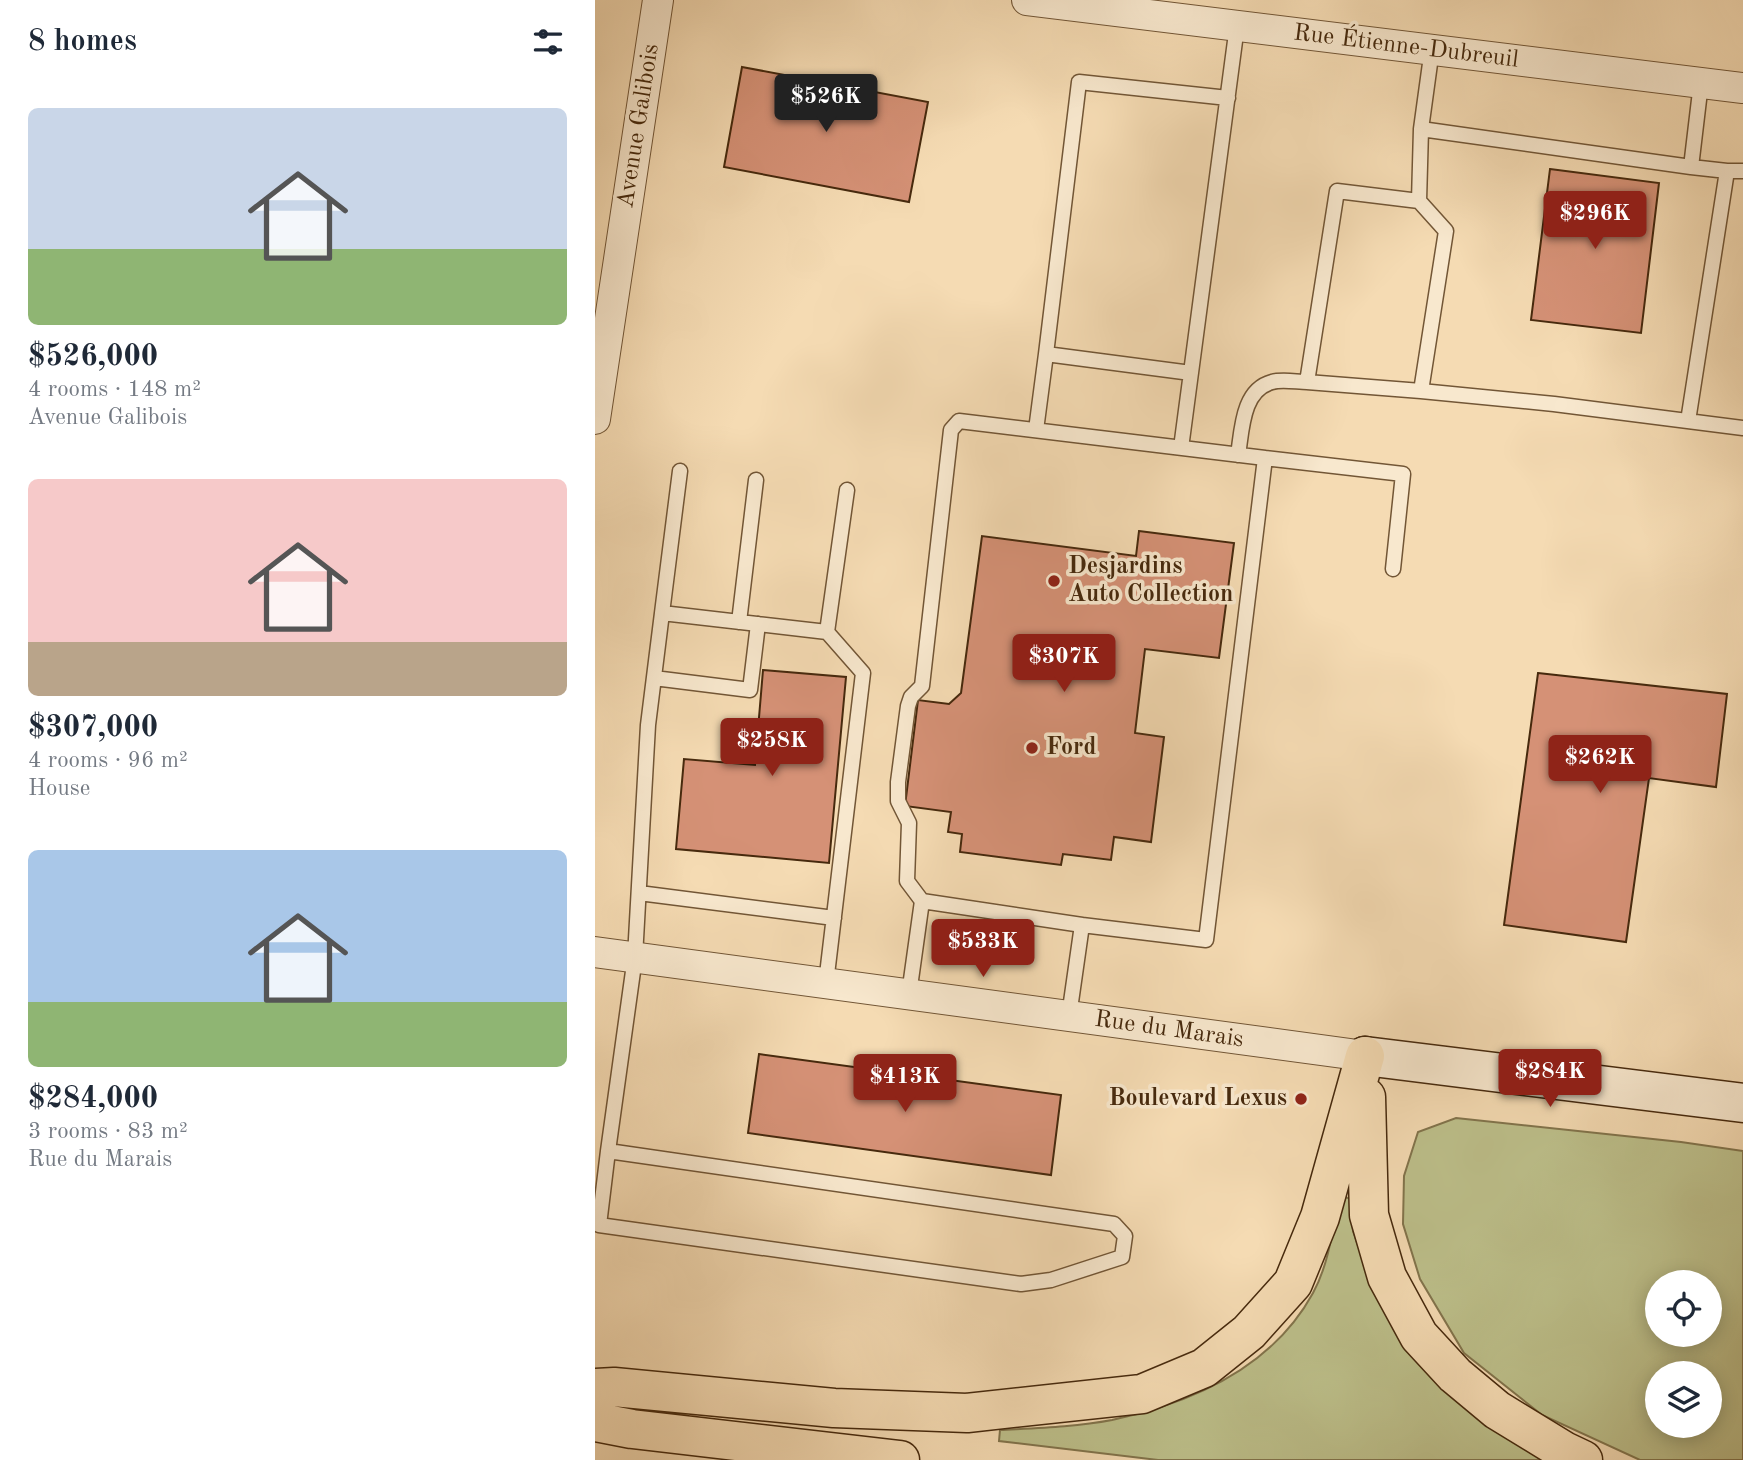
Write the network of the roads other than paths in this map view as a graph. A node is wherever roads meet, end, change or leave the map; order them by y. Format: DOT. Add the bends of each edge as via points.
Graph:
graph roads {
  1 [pos="658,0"];
  2 [pos="1027,0"];
  3 [pos="1237,26"];
  4 [pos="1432,50"];
  5 [pos="1701,83"];
  6 [pos="1743,88"];
  7 [pos="1227,98"];
  8 [pos="1421,129"];
  9 [pos="1691,167"];
  10 [pos="1743,171"];
  11 [pos="1727,172"];
  12 [pos="1419,201"];
  13 [pos="1046,354"];
  14 [pos="1191,373"];
  15 [pos="1307,382"];
  16 [pos="1421,391"];
  17 [pos="595,419"];
  18 [pos="1688,421"];
  19 [pos="1743,428"];
  20 [pos="1036,430"];
  21 [pos="1181,448"];
  22 [pos="1238,455"];
  23 [pos="1265,458"];
  24 [pos="680,471"];
  25 [pos="756,480"];
  26 [pos="847,490"];
  27 [pos="1393,569"];
  28 [pos="662,613"];
  29 [pos="739,622"];
  30 [pos="758,624"];
  31 [pos="827,632"];
  32 [pos="654,678"];
  33 [pos="639,893"];
  34 [pos="922,901"];
  35 [pos="834,918"];
  36 [pos="1081,925"];
  37 [pos="595,952"];
  38 [pos="635,957"];
  39 [pos="826,983"];
  40 [pos="909,995"];
  41 [pos="1069,1016"];
  42 [pos="1365,1056"];
  43 [pos="1743,1103"];
  44 [pos="608,1151"];
  45 [pos="601,1166"];
  46 [pos="597,1225"];
  47 [pos="595,1388"];
  48 [pos="595,1422"];
  49 [pos="900,1460"];
  50 [pos="1583,1460"];
  1 -- 17 [label="street, Avenue Galibois"];
  2 -- 3 [label="street, Rue Étienne-Dubreuil"];
  3 -- 4 [label="street, Rue Étienne-Dubreuil"];
  3 -- 7 [label="lane"];
  4 -- 5 [label="street, Rue Étienne-Dubreuil"];
  4 -- 8 [label="lane"];
  5 -- 6 [label="street, Rue Étienne-Dubreuil"];
  5 -- 9 [label="lane"];
  7 -- 13 [label="lane" via="1079,82"];
  7 -- 14 [label="lane"];
  8 -- 9 [label="lane"];
  8 -- 12 [label="lane"];
  9 -- 11 [label="lane"];
  10 -- 11 [label="lane"];
  11 -- 18 [label="lane"];
  12 -- 15 [label="lane" via="1337,191"];
  12 -- 16 [label="lane" via="1446,231"];
  13 -- 14 [label="lane"];
  13 -- 20 [label="lane"];
  14 -- 21 [label="lane"];
  15 -- 16 [label="lane"];
  15 -- 22 [label="lane" via="1272,382 1256,391 1246,407"];
  16 -- 18 [label="lane"];
  18 -- 19 [label="lane"];
  20 -- 21 [label="lane"];
  20 -- 34 [label="lane" via="959,421 951,430 922,686 908,706 898,782 898,801 909,822 907,881"];
  21 -- 22 [label="lane"];
  22 -- 23 [label="lane"];
  23 -- 27 [label="lane" via="1403,474"];
  23 -- 36 [label="lane" via="1206,940"];
  24 -- 28 [label="lane"];
  25 -- 29 [label="lane"];
  26 -- 31 [label="lane"];
  28 -- 29 [label="lane"];
  28 -- 32 [label="lane"];
  29 -- 30 [label="lane"];
  30 -- 31 [label="lane"];
  30 -- 32 [label="lane" via="750,691"];
  31 -- 35 [label="lane" via="863,673"];
  32 -- 33 [label="lane"];
  33 -- 35 [label="lane"];
  33 -- 38 [label="lane"];
  34 -- 36 [label="lane"];
  34 -- 40 [label="lane"];
  35 -- 39 [label="lane"];
  36 -- 41 [label="lane"];
  37 -- 38 [label="street, Rue du Marais"];
  38 -- 39 [label="street, Rue du Marais"];
  38 -- 44 [label="lane"];
  39 -- 40 [label="street, Rue du Marais"];
  40 -- 41 [label="street, Rue du Marais"];
  41 -- 42 [label="street, Rue du Marais"];
  42 -- 43 [label="street, Rue du Marais"];
  42 -- 47 [label="highway" via="1319,1217 1293,1283 1249,1332 1205,1368 1142,1394 967,1413 834,1408"];
  42 -- 50 [label="highway" via="1369,1215 1387,1277 1412,1325 1455,1376 1497,1410"];
  44 -- 45 [label="lane"];
  44 -- 46 [label="lane" via="1114,1224 1125,1236 1122,1257 1051,1280 1021,1284"];
  45 -- 46 [label="lane"];
  48 -- 49 [label="highway"];
}
